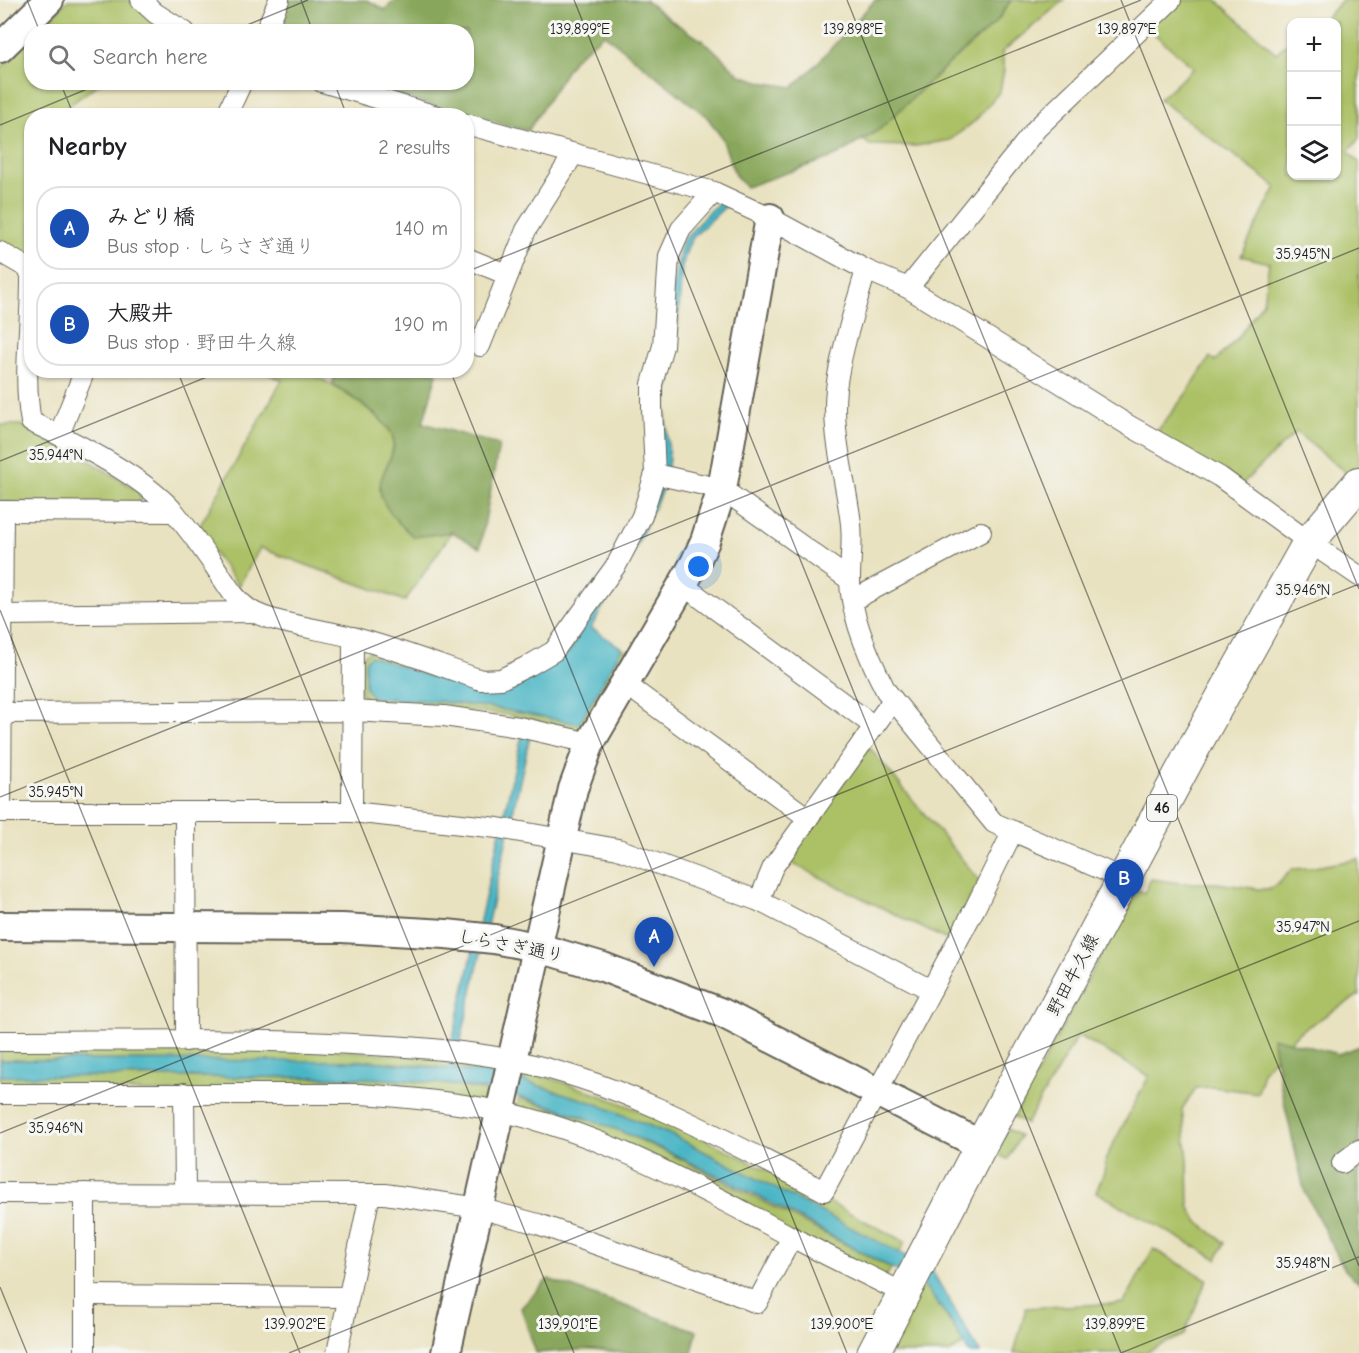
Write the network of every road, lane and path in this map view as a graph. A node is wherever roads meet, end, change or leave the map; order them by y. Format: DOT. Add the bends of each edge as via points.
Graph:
graph roads {
  1 [pos="49,0"];
  2 [pos="141,0"];
  3 [pos="279,0"];
  4 [pos="1171,0"];
  5 [pos="24,24"];
  6 [pos="24,24"];
  7 [pos="172,24"];
  8 [pos="268,24"];
  9 [pos="0,48"];
  10 [pos="238,90"];
  11 [pos="349,90"];
  12 [pos="230,108"];
  13 [pos="410,108"];
  14 [pos="474,126"];
  15 [pos="573,155"];
  16 [pos="714,192"];
  17 [pos="770,218"];
  18 [pos="0,252"];
  19 [pos="474,262"];
  20 [pos="24,266"];
  21 [pos="866,270"];
  22 [pos="508,275"];
  23 [pos="908,288"];
  24 [pos="480,346"];
  25 [pos="27,378"];
  26 [pos="82,378"];
  27 [pos="59,435"];
  28 [pos="656,474"];
  29 [pos="1359,483"];
  30 [pos="722,489"];
  31 [pos="1,512"];
  32 [pos="174,512"];
  33 [pos="981,532"];
  34 [pos="1309,543"];
  35 [pos="1359,576"];
  36 [pos="850,580"];
  37 [pos="683,585"];
  38 [pos="853,600"];
  39 [pos="253,612"];
  40 [pos="2,615"];
  41 [pos="353,637"];
  42 [pos="624,683"];
  43 [pos="893,700"];
  44 [pos="352,711"];
  45 [pos="2,713"];
  46 [pos="874,726"];
  47 [pos="590,743"];
  48 [pos="1,812"];
  49 [pos="352,812"];
  50 [pos="185,813"];
  51 [pos="808,818"];
  52 [pos="1013,831"];
  53 [pos="560,839"];
  54 [pos="1124,879"];
  55 [pos="759,901"];
  56 [pos="0,926"];
  57 [pos="186,927"];
  58 [pos="536,947"];
  59 [pos="931,990"];
  60 [pos="0,1041"];
  61 [pos="186,1041"];
  62 [pos="511,1064"];
  63 [pos="877,1091"];
  64 [pos="184,1093"];
  65 [pos="0,1094"];
  66 [pos="501,1109"];
  67 [pos="981,1145"];
  68 [pos="1359,1150"];
  69 [pos="1342,1163"];
  70 [pos="0,1193"];
  71 [pos="85,1193"];
  72 [pos="185,1193"];
  73 [pos="370,1194"];
  74 [pos="479,1208"];
  75 [pos="792,1237"];
  76 [pos="912,1278"];
  77 [pos="85,1295"];
  78 [pos="349,1297"];
  79 [pos="85,1353"];
  80 [pos="337,1353"];
  81 [pos="446,1353"];
  82 [pos="873,1353"];
  1 -- 6 [label="street"];
  2 -- 7 [label="street"];
  3 -- 8 [label="street"];
  4 -- 23 [label="street" via="1037,128"];
  5 -- 9 [label="street"];
  10 -- 12 [label="street"];
  11 -- 13 [label="street"];
  14 -- 15 [label="street"];
  15 -- 16 [label="street"];
  15 -- 22 [label="street" via="526,230"];
  16 -- 17 [label="street"];
  16 -- 28 [label="street" via="681,229 669,256 663,346 652,384"];
  17 -- 21 [label="street"];
  17 -- 30 [label="street"];
  18 -- 20 [label="street"];
  19 -- 22 [label="street"];
  21 -- 23 [label="street"];
  21 -- 36 [label="street" via="836,392 841,466 851,523"];
  22 -- 24 [label="street"];
  23 -- 34 [label="street" via="1128,425 1220,477"];
  25 -- 27 [label="street" via="31,422"];
  26 -- 27 [label="street"];
  27 -- 32 [label="street" via="116,467"];
  28 -- 30 [label="street"];
  28 -- 41 [label="street" via="642,516 616,564 554,651 530,665 501,679 480,680"];
  29 -- 34 [label="main road, 野田牛久線 / 46"];
  30 -- 36 [label="street"];
  30 -- 37 [label="street" via="705,541"];
  31 -- 32 [label="street"];
  31 -- 40 [label="street"];
  32 -- 39 [label="street" via="236,600"];
  33 -- 38 [label="street"];
  34 -- 35 [label="street"];
  34 -- 54 [label="main road, 野田牛久線 / 46"];
  36 -- 38 [label="street"];
  37 -- 42 [label="street"];
  37 -- 46 [label="street"];
  38 -- 43 [label="street" via="865,645"];
  39 -- 40 [label="street"];
  39 -- 41 [label="street"];
  40 -- 45 [label="street"];
  41 -- 44 [label="street"];
  42 -- 47 [label="street"];
  42 -- 51 [label="street"];
  43 -- 46 [label="street"];
  43 -- 52 [label="street" via="994,823"];
  44 -- 45 [label="street"];
  44 -- 47 [label="street" via="444,716"];
  44 -- 49 [label="street"];
  45 -- 48 [label="street"];
  46 -- 51 [label="street"];
  47 -- 53 [label="street"];
  48 -- 50 [label="street"];
  49 -- 50 [label="street"];
  49 -- 53 [label="street"];
  50 -- 57 [label="street"];
  51 -- 55 [label="street" via="773,867"];
  52 -- 54 [label="street"];
  52 -- 59 [label="street"];
  53 -- 55 [label="street" via="618,849"];
  53 -- 58 [label="street"];
  54 -- 67 [label="main road, 野田牛久線 / 46"];
  55 -- 59 [label="street"];
  56 -- 57 [label="street, しらさぎ通り"];
  57 -- 58 [label="street, しらさぎ通り" via="393,930"];
  57 -- 61 [label="street"];
  58 -- 62 [label="street"];
  58 -- 63 [label="street, しらさぎ通り" via="603,967 711,1009"];
  59 -- 63 [label="street"];
  60 -- 61 [label="street"];
  61 -- 62 [label="street" via="416,1047"];
  62 -- 63 [label="street" via="574,1077 644,1101 824,1191"];
  62 -- 66 [label="street"];
  63 -- 67 [label="street, しらさぎ通り"];
  64 -- 65 [label="street"];
  64 -- 66 [label="street" via="360,1094"];
  64 -- 72 [label="street"];
  66 -- 74 [label="street"];
  66 -- 75 [label="street" via="640,1159"];
  67 -- 76 [label="main road, 野田牛久線 / 46"];
  68 -- 69 [label="street"];
  70 -- 71 [label="street"];
  71 -- 72 [label="street"];
  71 -- 77 [label="street"];
  72 -- 73 [label="street"];
  73 -- 74 [label="street"];
  73 -- 78 [label="street"];
  74 -- 75 [label="street" via="538,1224 757,1303"];
  74 -- 81 [label="street"];
  75 -- 76 [label="street"];
  76 -- 82 [label="main road, 野田牛久線 / 46"];
  77 -- 78 [label="street"];
  77 -- 79 [label="street"];
  78 -- 80 [label="street"];
}
